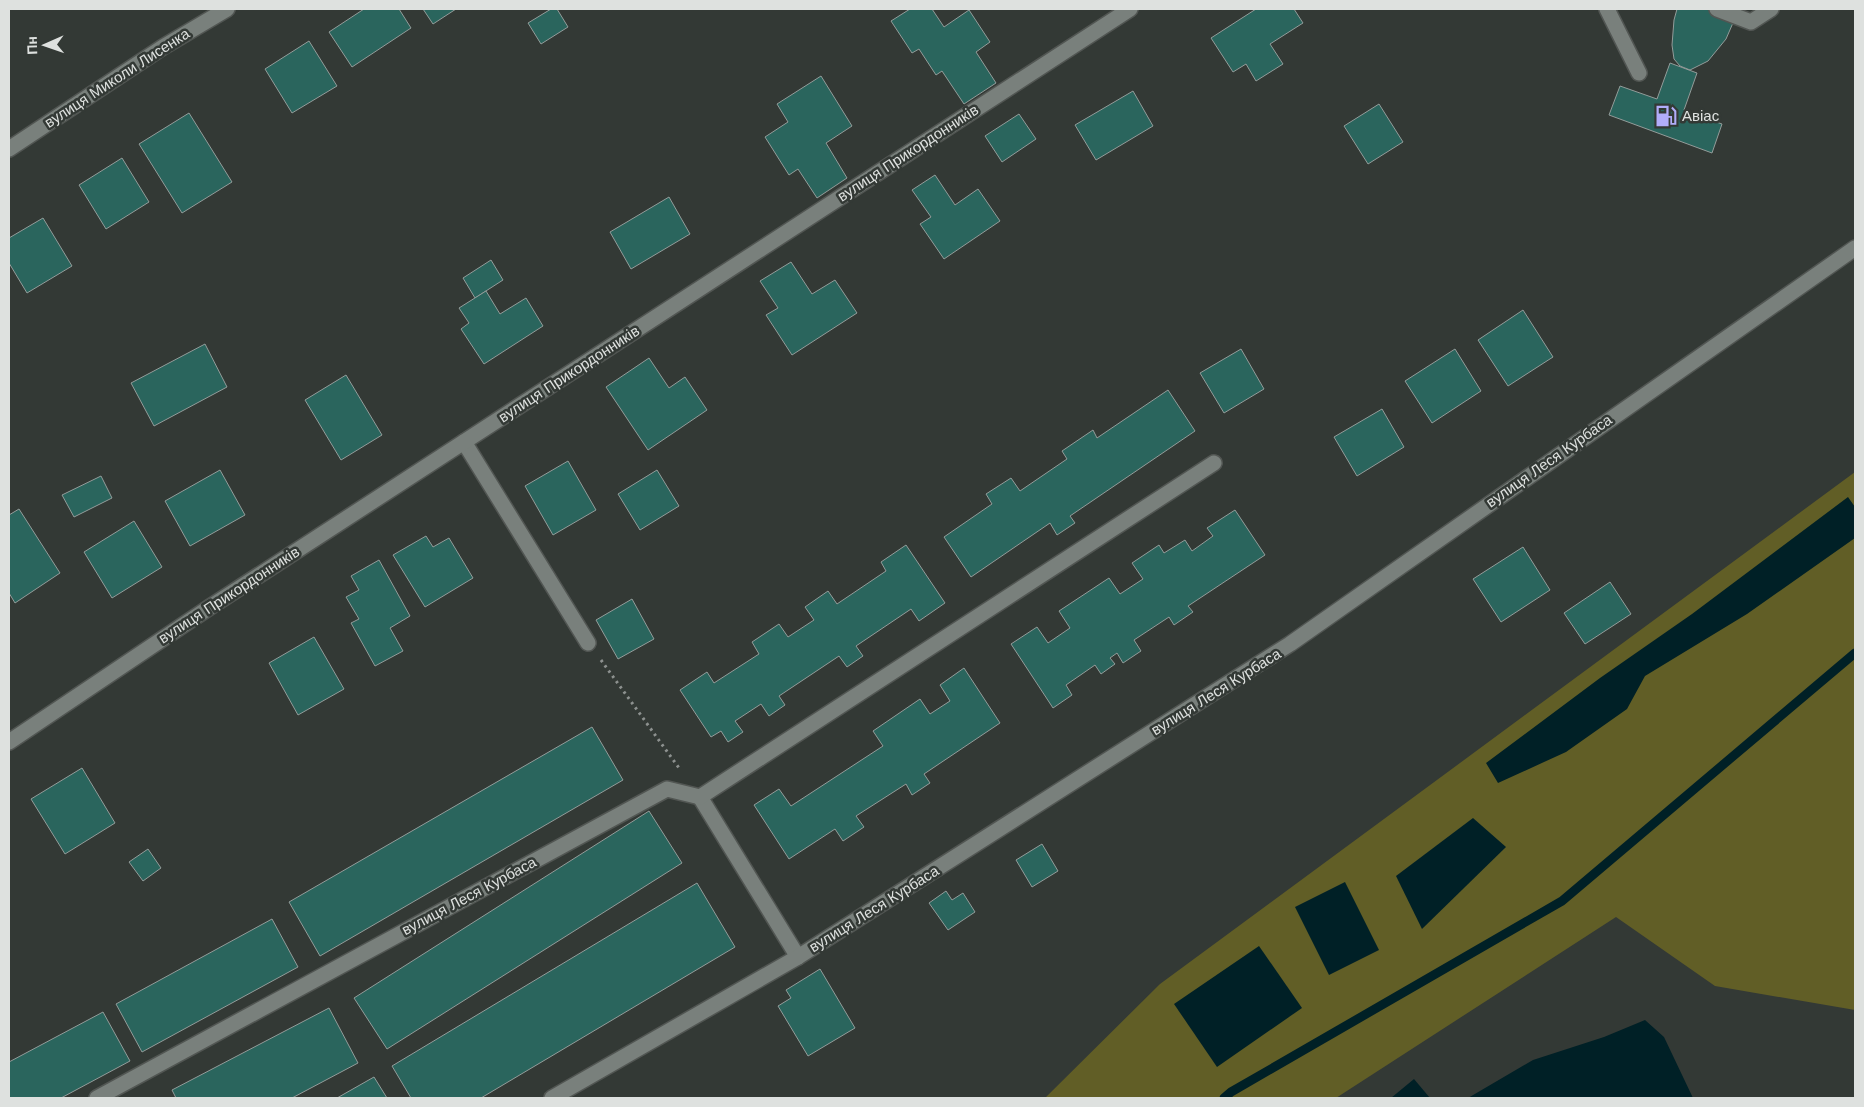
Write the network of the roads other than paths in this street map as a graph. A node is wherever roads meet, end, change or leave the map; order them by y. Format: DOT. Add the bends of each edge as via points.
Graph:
graph roads {
  1 [pos="227,9"];
  2 [pos="1130,9"];
  3 [pos="1607,9"];
  4 [pos="1717,9"];
  5 [pos="1771,9"];
  6 [pos="1640,73"];
  7 [pos="9,149"];
  8 [pos="1855,248"];
  9 [pos="464,442"];
  10 [pos="1214,463"];
  11 [pos="588,643"];
  12 [pos="9,742"];
  13 [pos="700,797"];
  14 [pos="798,957"];
  15 [pos="97,1098"];
  16 [pos="552,1098"];
  1 -- 7 [label="street, вулиця Миколи Лисенка" via="163,47"];
  2 -- 9 [label="street, вулиця Прикордонників"];
  3 -- 6 [label="street"];
  4 -- 5 [label="street" via="1751,22"];
  8 -- 14 [label="street, вулиця Леся Курбаса" via="1290,644"];
  9 -- 11 [label="street"];
  9 -- 12 [label="street, вулиця Прикордонників"];
  10 -- 13 [label="street"];
  13 -- 14 [label="street"];
  13 -- 15 [label="street, вулиця Леся Курбаса" via="667,789"];
  14 -- 16 [label="street, вулиця Леся Курбаса"];
}
